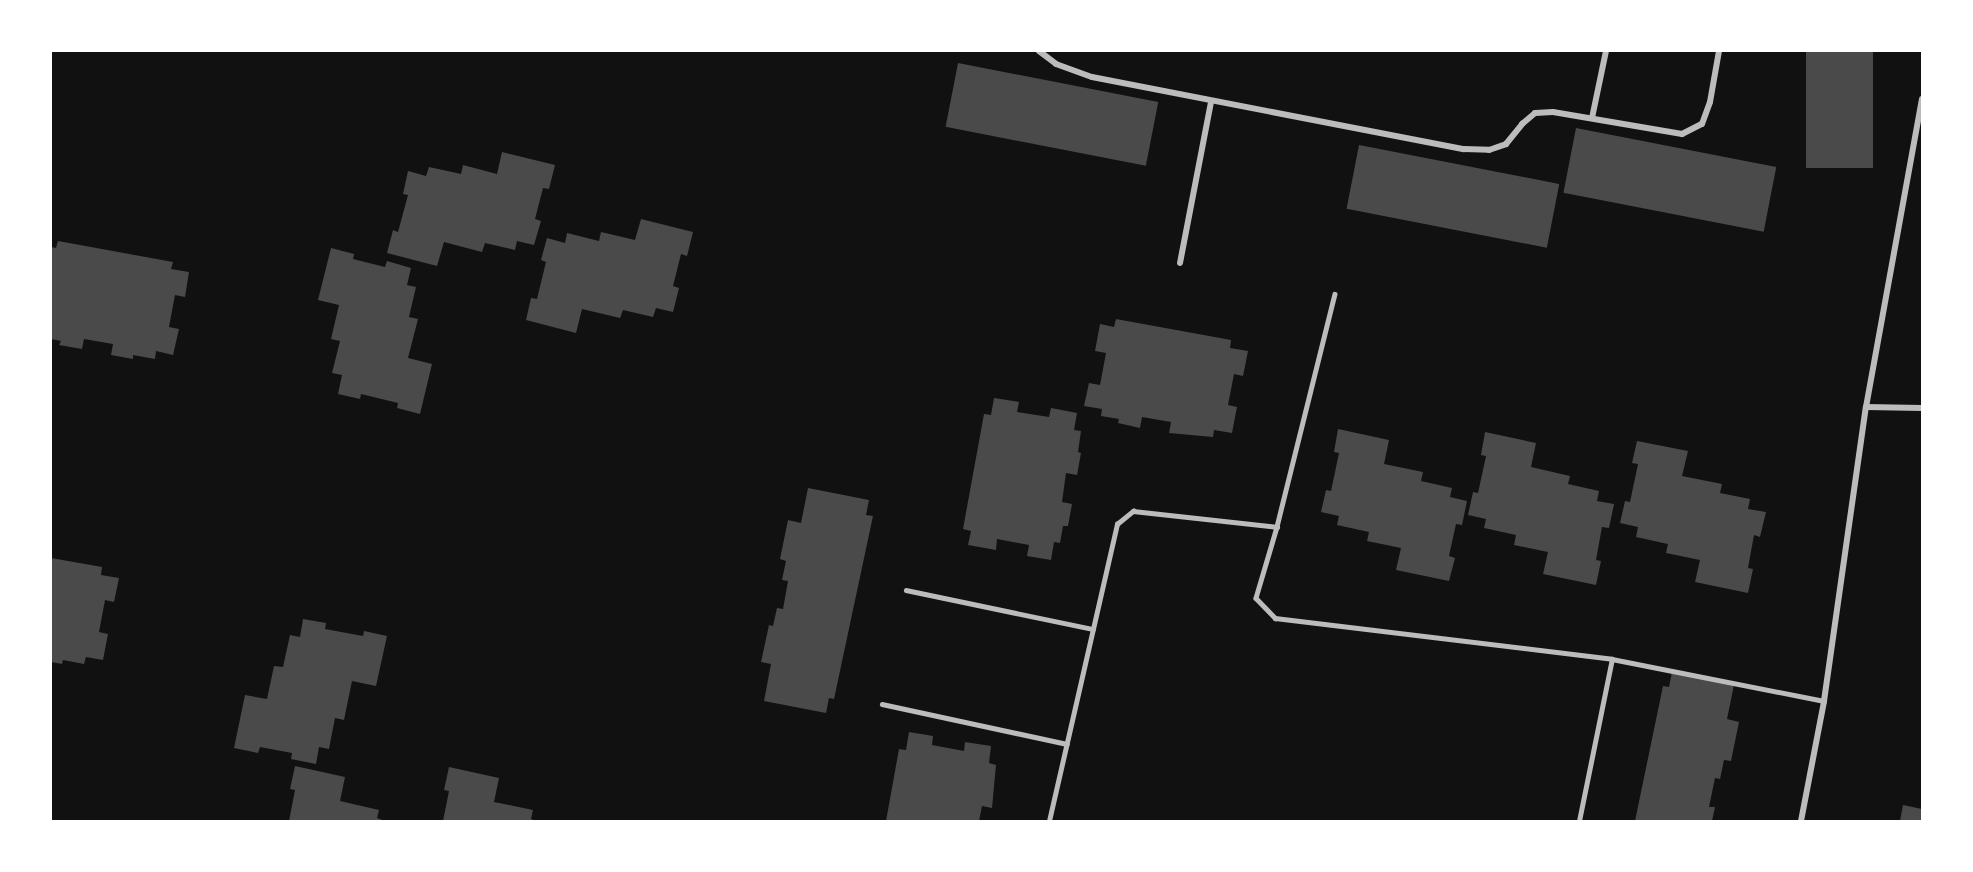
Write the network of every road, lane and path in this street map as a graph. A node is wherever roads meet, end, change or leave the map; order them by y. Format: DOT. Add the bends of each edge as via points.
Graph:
graph roads {
  1 [pos="1039,51"];
  2 [pos="1606,51"];
  3 [pos="1719,51"];
  4 [pos="1922,99"];
  5 [pos="1211,102"];
  6 [pos="1592,118"];
  7 [pos="1180,263"];
  8 [pos="1335,294"];
  9 [pos="1866,407"];
  10 [pos="1922,408"];
  11 [pos="1277,526"];
  12 [pos="906,590"];
  13 [pos="1093,628"];
  14 [pos="1612,658"];
  15 [pos="1824,701"];
  16 [pos="882,704"];
  17 [pos="1066,744"];
  18 [pos="1049,821"];
  19 [pos="1579,821"];
  20 [pos="1801,821"];
  1 -- 5 [label="street" via="1056,64 1092,77"];
  2 -- 6 [label="street"];
  3 -- 6 [label="street" via="1702,124 1682,134"];
  4 -- 9 [label="street"];
  5 -- 6 [label="street" via="1464,149 1489,150 1506,144 1536,113"];
  5 -- 7 [label="street"];
  8 -- 11 [label="lane"];
  9 -- 10 [label="street"];
  9 -- 15 [label="street"];
  11 -- 13 [label="lane" via="1133,511 1117,524"];
  11 -- 14 [label="lane" via="1256,598 1275,618"];
  12 -- 13 [label="lane"];
  13 -- 17 [label="lane"];
  14 -- 15 [label="lane"];
  14 -- 19 [label="lane"];
  15 -- 20 [label="street"];
  16 -- 17 [label="lane"];
  17 -- 18 [label="lane"];
}
